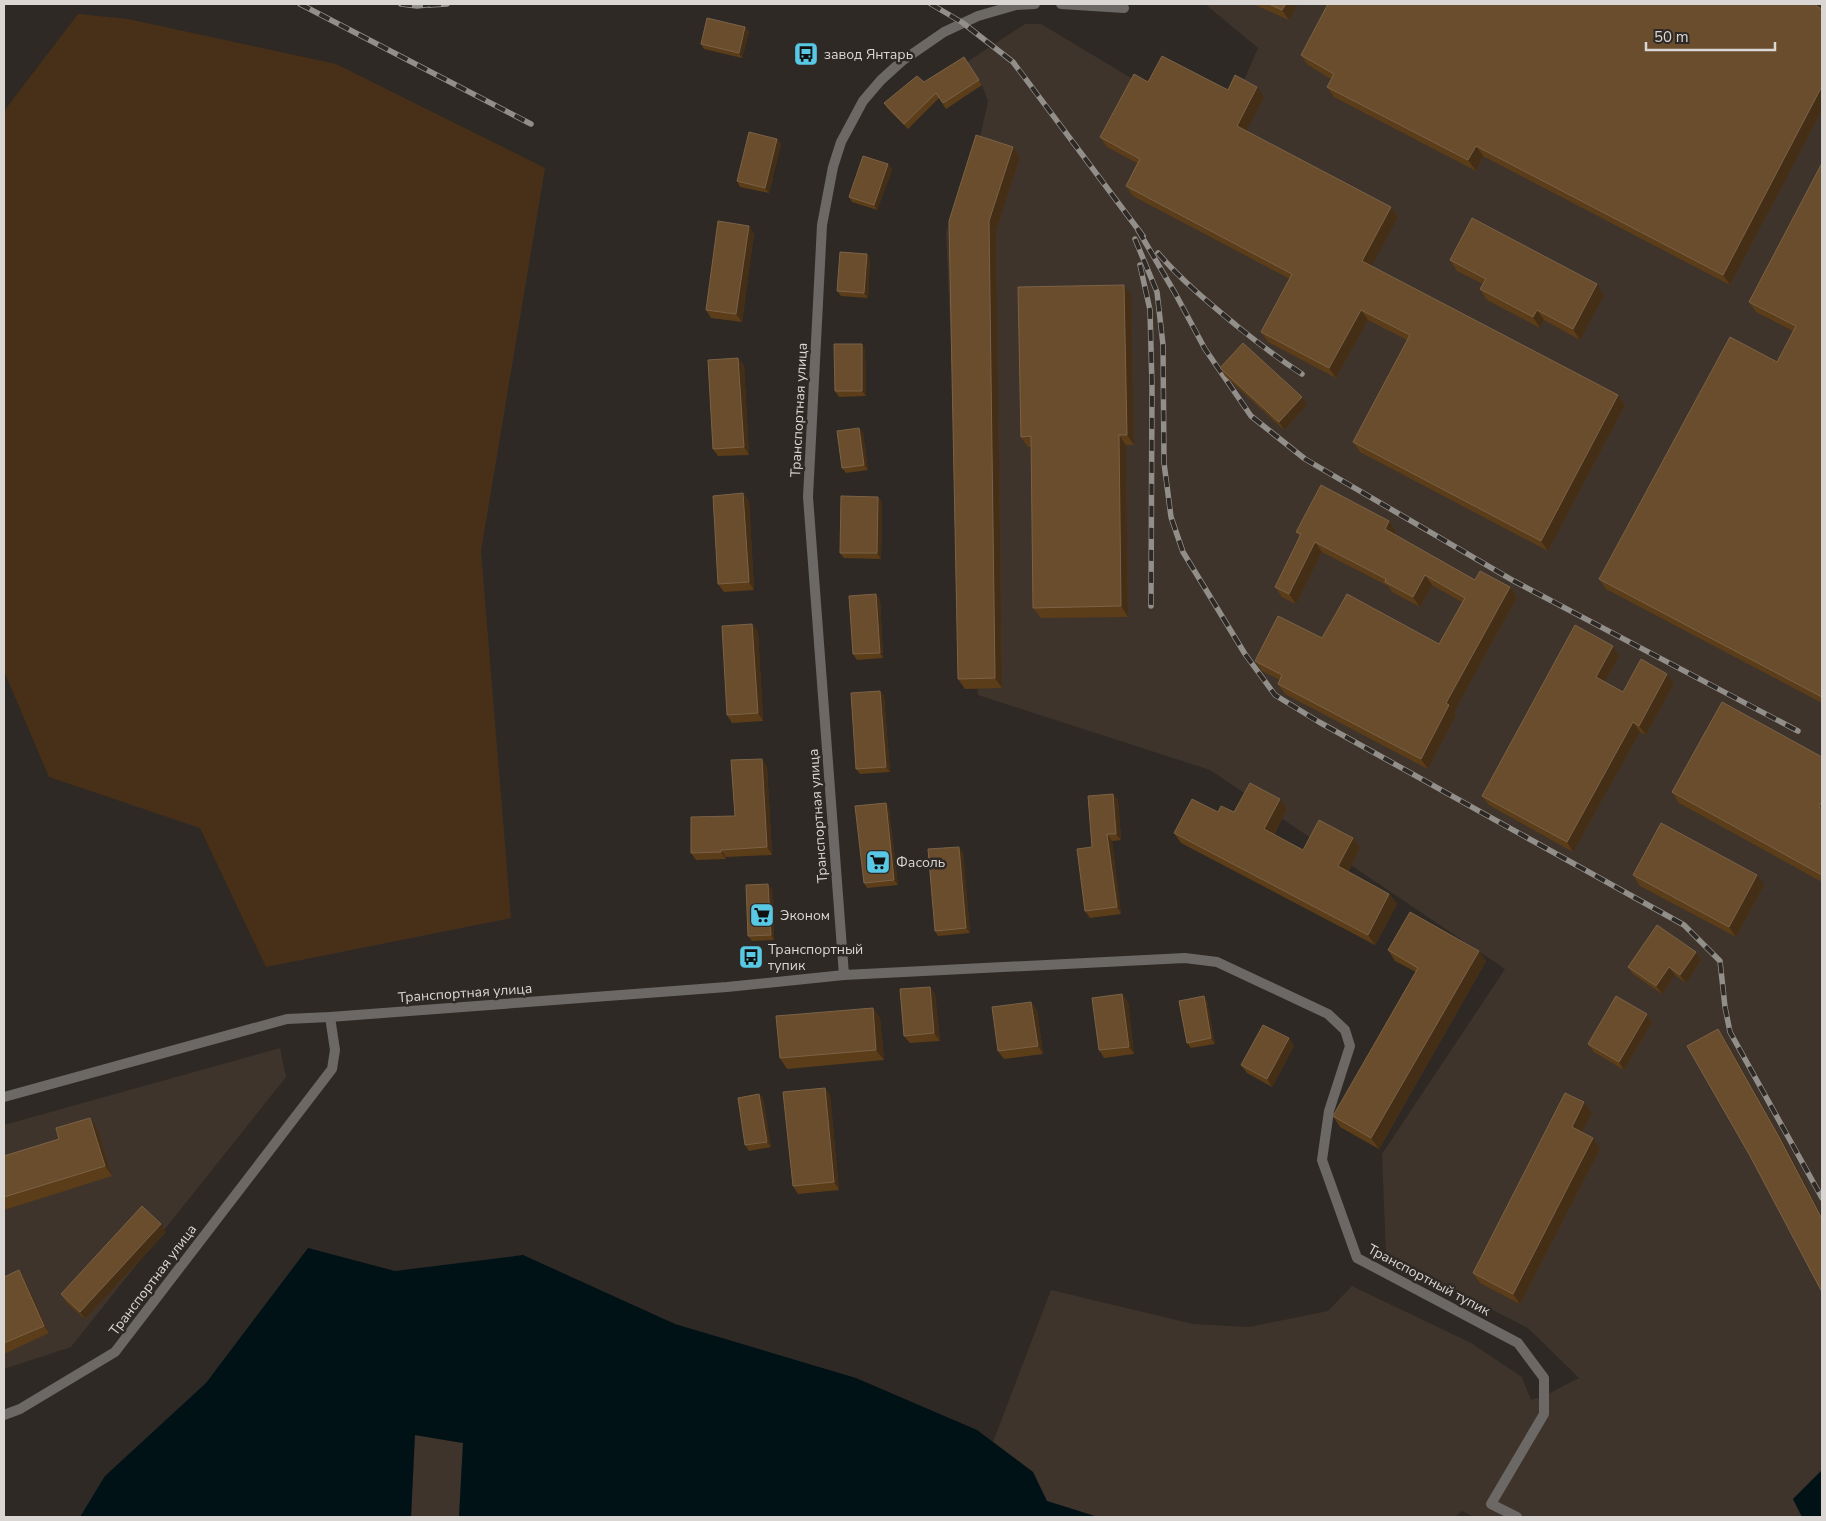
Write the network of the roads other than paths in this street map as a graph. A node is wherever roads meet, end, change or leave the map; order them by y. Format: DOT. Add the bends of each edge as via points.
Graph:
graph roads {
  1 [pos="1035,4"];
  2 [pos="1061,4"];
  3 [pos="1124,8"];
  4 [pos="844,975"];
  5 [pos="330,1017"];
  6 [pos="4,1097"];
  7 [pos="4,1415"];
  8 [pos="1517,1517"];
  1 -- 4 [label="street, Транспортная улица" via="1016,5 978,16 944,32 902,61 863,101 841,142 833,167 822,225 808,496"];
  2 -- 3 [label="street"];
  4 -- 5 [label="street, Транспортная улица"];
  4 -- 8 [label="street, Транспортный тупик" via="1184,958 1217,962 1328,1014 1345,1030 1350,1046 1329,1111 1322,1160 1357,1258 1518,1343 1544,1378 1544,1414 1491,1504"];
  5 -- 6 [label="street, Транспортная улица" via="287,1019"];
  5 -- 7 [label="street, Транспортная улица" via="335,1050 332,1069 115,1352 20,1409"];
}
